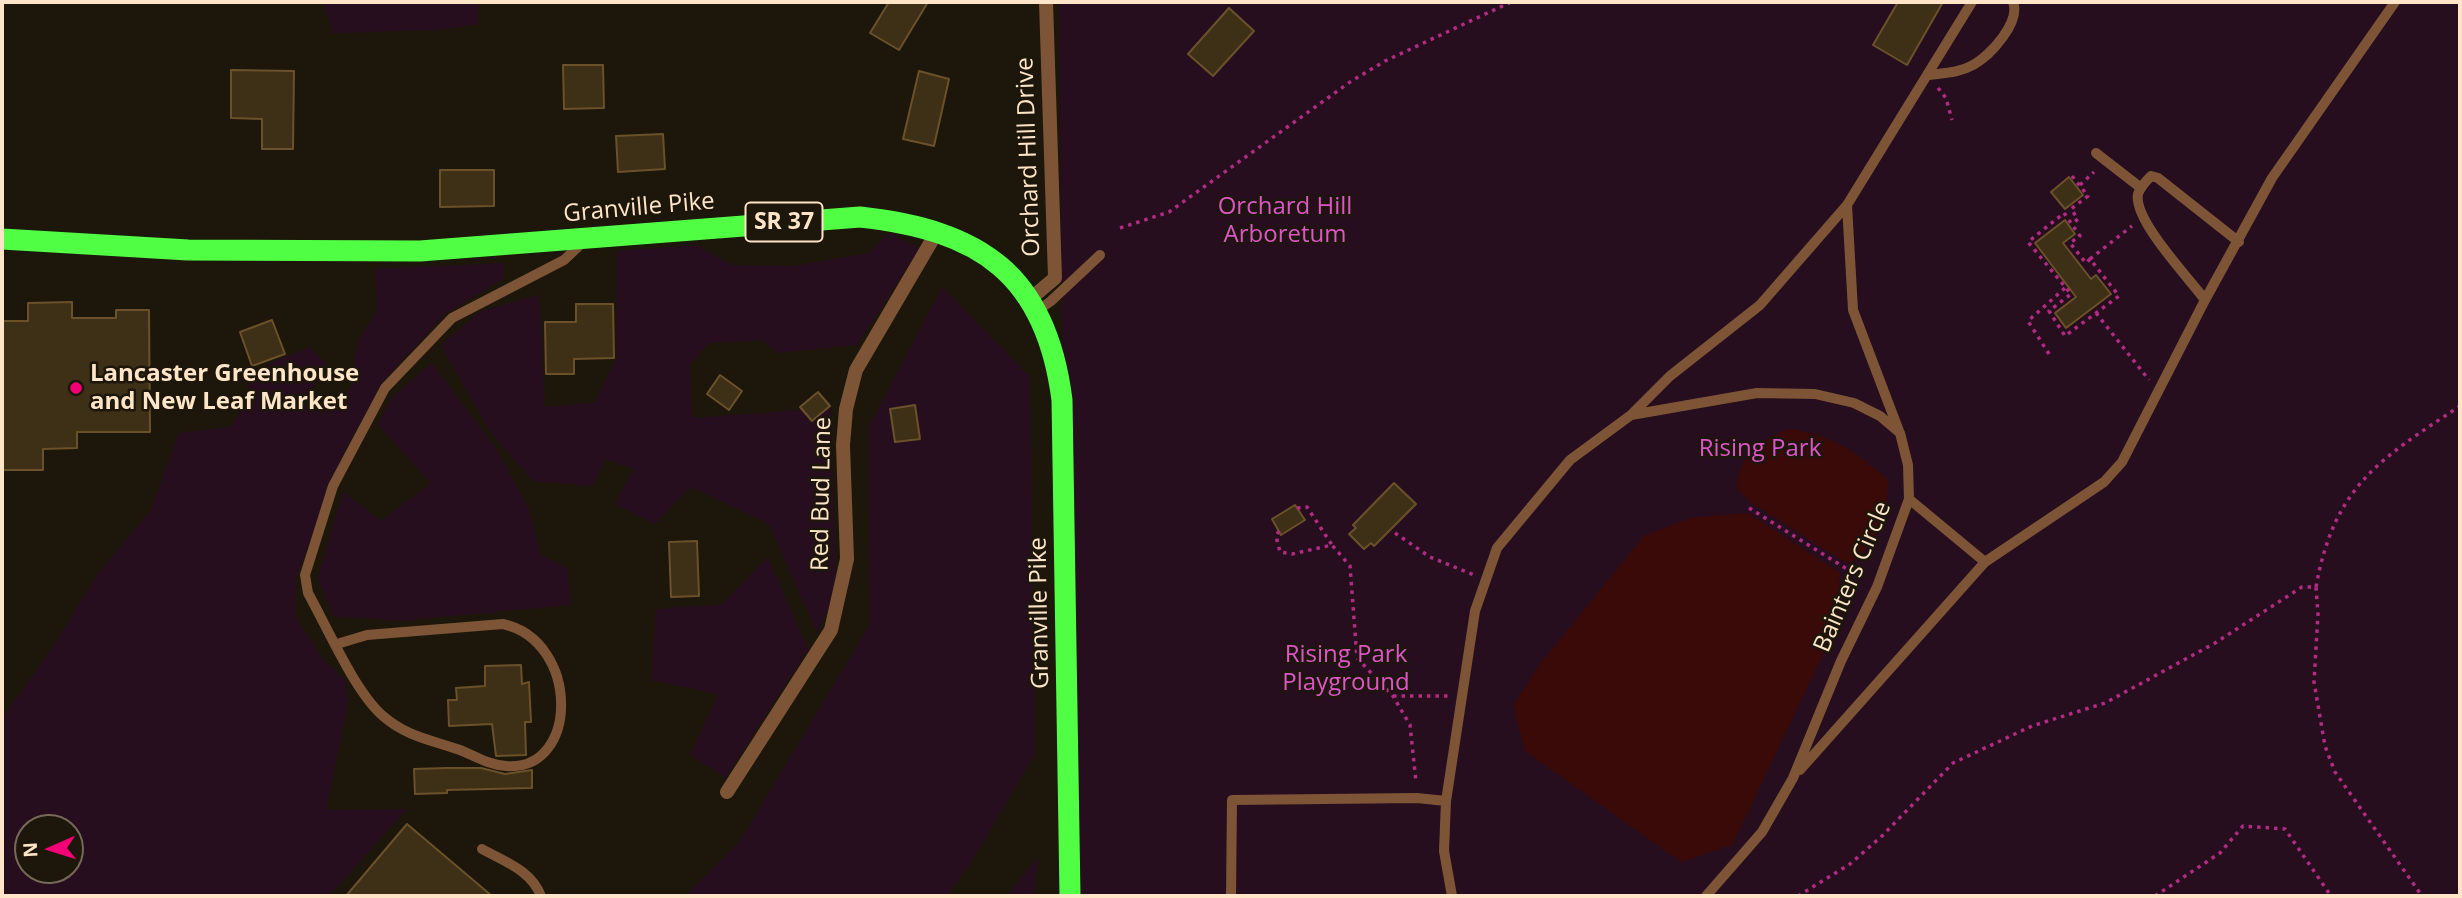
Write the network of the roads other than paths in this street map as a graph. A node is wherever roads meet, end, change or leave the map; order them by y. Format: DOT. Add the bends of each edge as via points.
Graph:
graph roads {
  1 [pos="1046,2"];
  2 [pos="1972,2"];
  3 [pos="2013,2"];
  4 [pos="2395,2"];
  5 [pos="1929,75"];
  6 [pos="2096,153"];
  7 [pos="2141,188"];
  8 [pos="1847,205"];
  9 [pos="938,230"];
  10 [pos="2,239"];
  11 [pos="585,240"];
  12 [pos="2239,242"];
  13 [pos="1100,255"];
  14 [pos="2205,300"];
  15 [pos="1033,306"];
  16 [pos="1631,415"];
  17 [pos="1900,433"];
  18 [pos="1909,499"];
  19 [pos="1985,562"];
  20 [pos="337,644"];
  21 [pos="1793,778"];
  22 [pos="727,792"];
  23 [pos="1446,801"];
  24 [pos="482,849"];
  25 [pos="541,896"];
  26 [pos="1070,896"];
  27 [pos="1231,896"];
  28 [pos="1452,896"];
  29 [pos="1706,896"];
  1 -- 15 [label="street, Orchard Hill Drive" via="1055,278"];
  2 -- 5 [label="lane"];
  3 -- 5 [label="lane" via="2013,17 1986,56 1957,72"];
  4 -- 12 [label="lane" via="2272,178"];
  5 -- 8 [label="lane"];
  6 -- 7 [label="lane"];
  7 -- 12 [label="lane" via="2151,176 2158,178"];
  7 -- 14 [label="lane" via="2142,218"];
  8 -- 16 [label="lane" via="1760,305 1670,376"];
  8 -- 17 [label="lane, Bainters Circle" via="1853,310"];
  9 -- 11 [label="highway, Granville Pike / SR 37" via="860,216"];
  9 -- 15 [label="highway, Granville Pike / SR 37" via="988,256"];
  9 -- 22 [label="street, Red Bud Lane" via="853,380 843,445 847,559 831,630"];
  10 -- 11 [label="highway, Granville Pike / SR 37" via="319,252 420,251"];
  11 -- 20 [label="lane" via="564,260 452,318 386,387 333,486 304,575 308,593"];
  12 -- 14 [label="lane"];
  13 -- 15 [label="lane" via="1051,301"];
  14 -- 19 [label="lane" via="2122,462 2104,482"];
  15 -- 26 [label="highway, Granville Pike / SR 37" via="1051,347 1062,400"];
  16 -- 17 [label="lane" via="1757,393 1815,394 1854,403 1881,416"];
  16 -- 23 [label="lane" via="1570,460 1496,548 1475,611"];
  17 -- 18 [label="lane, Bainters Circle" via="1908,464"];
  18 -- 19 [label="lane"];
  18 -- 21 [label="lane, Bainters Circle" via="1877,587"];
  19 -- 21 [label="lane"];
  20 -- 20 [label="lane" via="367,635 503,624 521,628 554,663 560,724 551,745 532,762 507,766 427,742 382,715"];
  21 -- 29 [label="lane, Bainters Circle" via="1762,832"];
  23 -- 27 [label="lane" via="1232,800"];
  23 -- 28 [label="lane" via="1444,851"];
  24 -- 25 [label="lane" via="536,881"];
}
